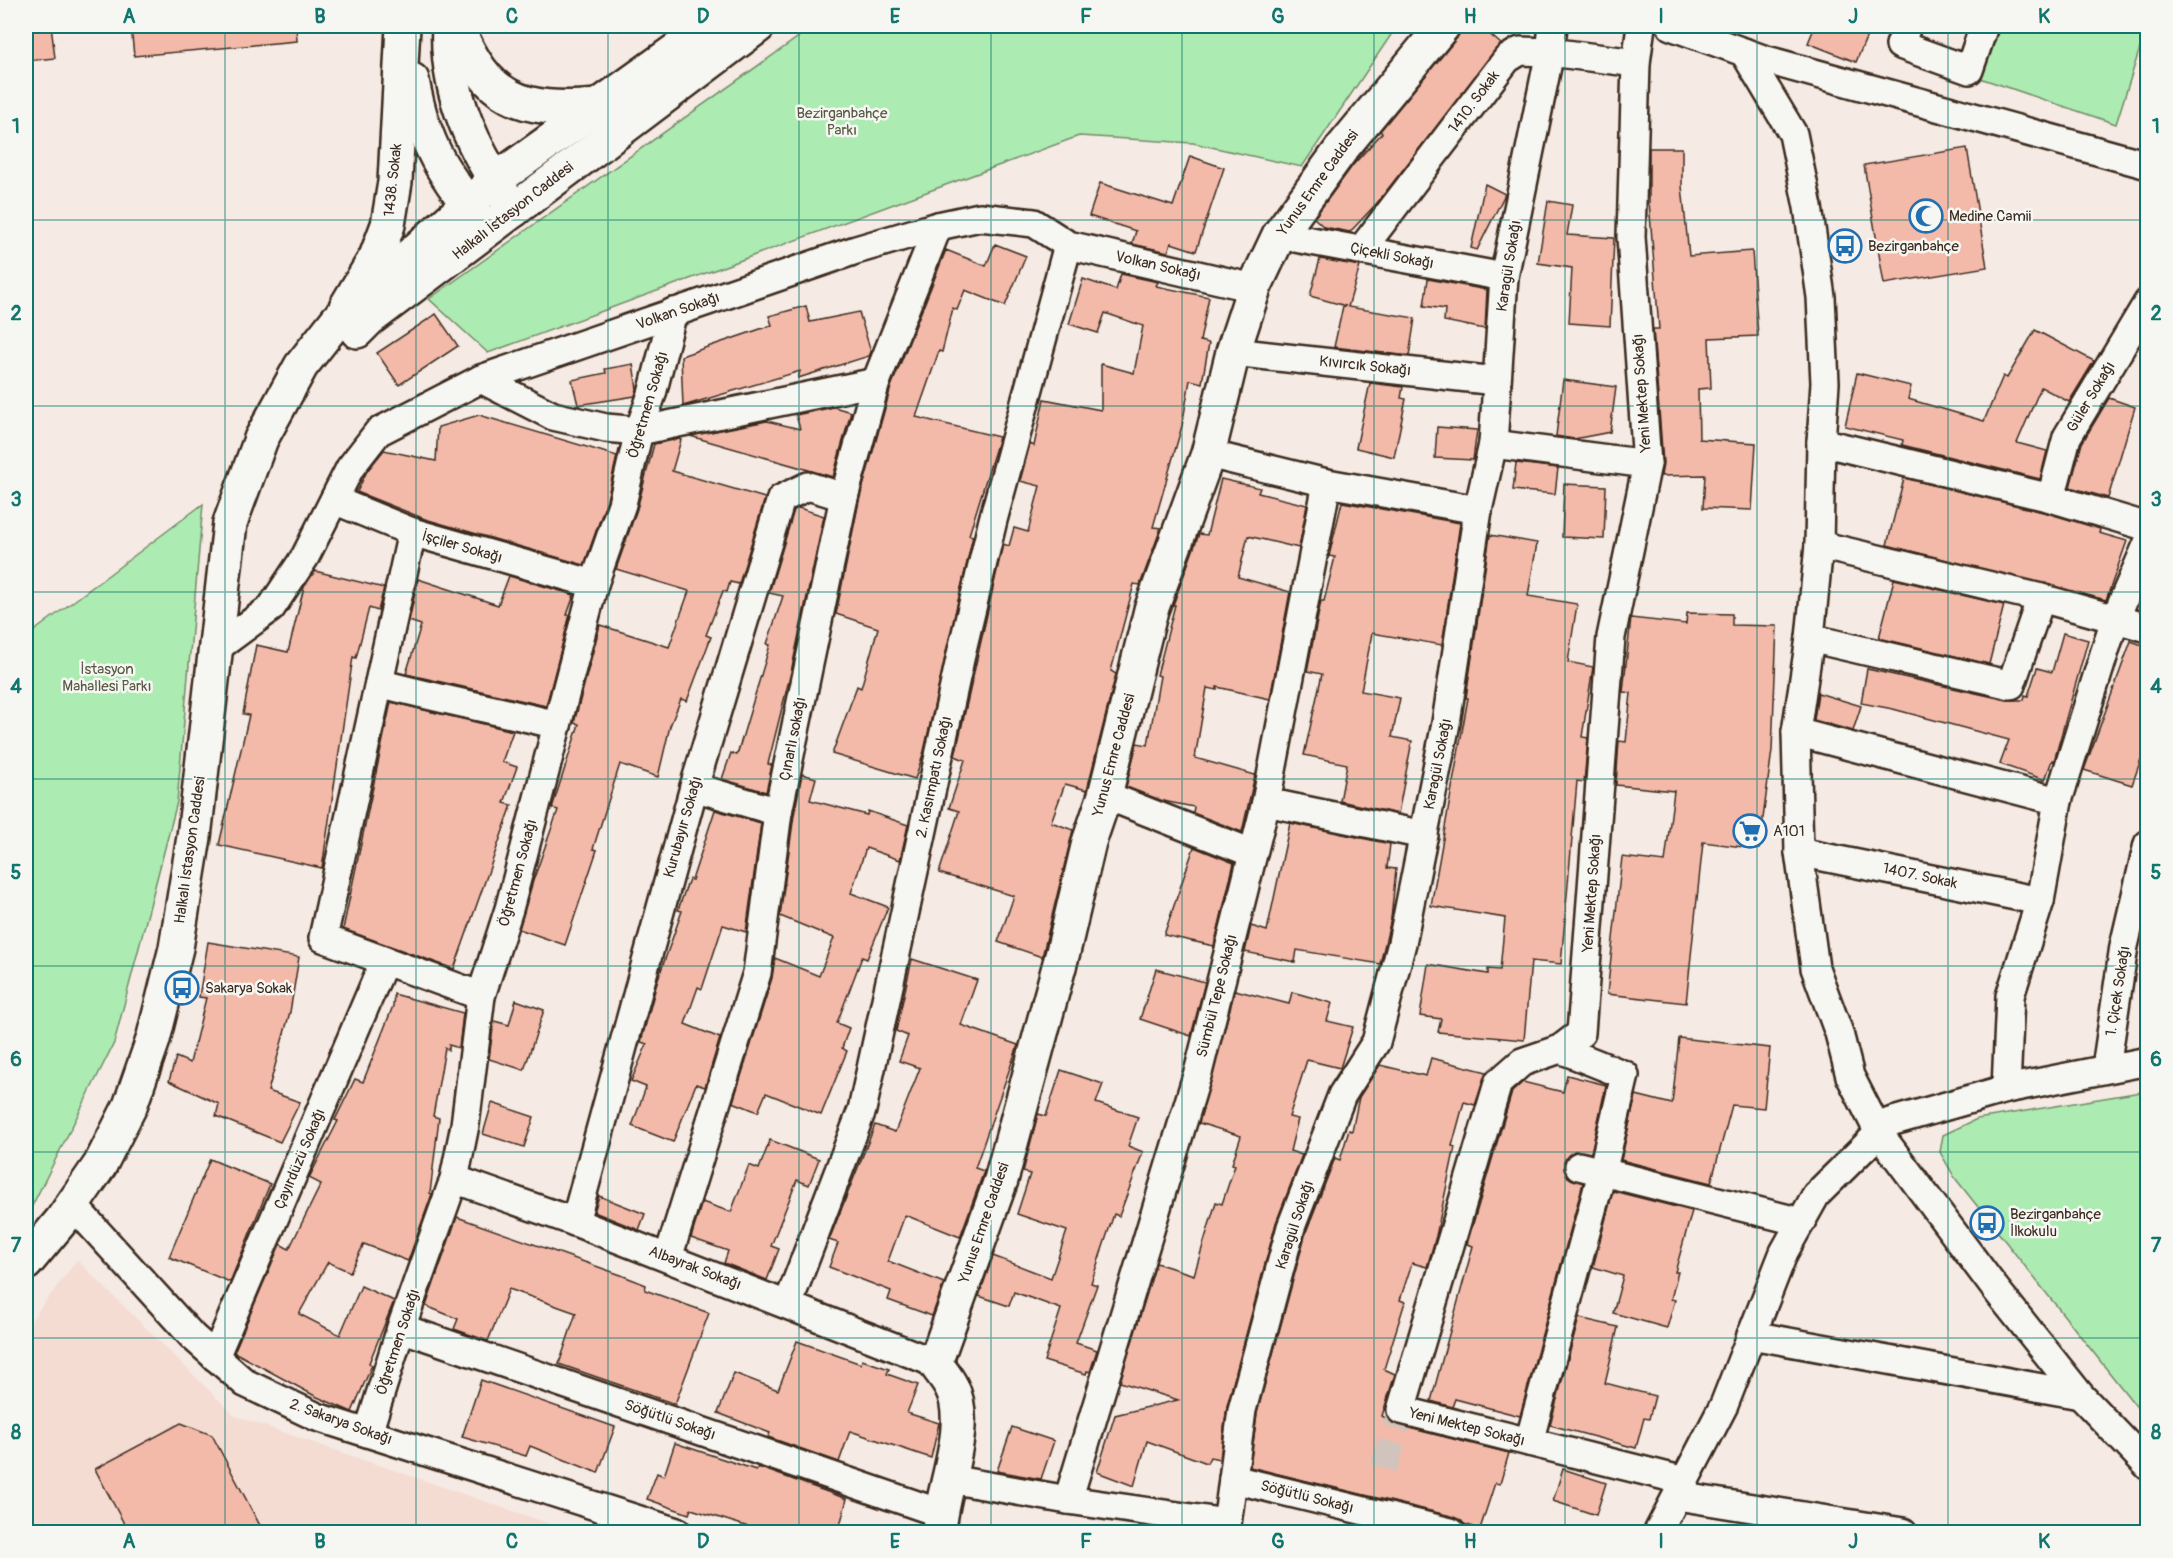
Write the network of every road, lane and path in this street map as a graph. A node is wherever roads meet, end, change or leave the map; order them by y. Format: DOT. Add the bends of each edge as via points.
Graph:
graph roads {
  1 [pos="449,26"];
  2 [pos="457,26"];
  3 [pos="710,26"];
  4 [pos="758,26"];
  5 [pos="1443,26"];
  6 [pos="1641,26"];
  7 [pos="1671,26"];
  8 [pos="1907,26"];
  9 [pos="1984,26"];
  10 [pos="403,27"];
  11 [pos="1551,39"];
  12 [pos="1744,52"];
  13 [pos="1636,63"];
  14 [pos="597,106"];
  15 [pos="2148,165"];
  16 [pos="494,181"];
  17 [pos="468,205"];
  18 [pos="501,220"];
  19 [pos="938,226"];
  20 [pos="1279,236"];
  21 [pos="1068,245"];
  22 [pos="1361,250"];
  23 [pos="1504,277"];
  24 [pos="1254,288"];
  25 [pos="2148,302"];
  26 [pos="673,312"];
  27 [pos="338,320"];
  28 [pos="1233,352"];
  29 [pos="481,379"];
  30 [pos="1496,381"];
  31 [pos="876,382"];
  32 [pos="279,409"];
  33 [pos="639,431"];
  34 [pos="1821,442"];
  35 [pos="1493,444"];
  36 [pos="1208,454"];
  37 [pos="1647,464"];
  38 [pos="1327,483"];
  39 [pos="844,497"];
  40 [pos="2051,498"];
  41 [pos="334,500"];
  42 [pos="1479,510"];
  43 [pos="2148,527"];
  44 [pos="412,532"];
  45 [pos="2148,543"];
  46 [pos="1819,545"];
  47 [pos="594,584"];
  48 [pos="2041,598"];
  49 [pos="2115,619"];
  50 [pos="2148,628"];
  51 [pos="1810,638"];
  52 [pos="214,650"];
  53 [pos="379,683"];
  54 [pos="557,725"];
  55 [pos="1796,732"];
  56 [pos="694,787"];
  57 [pos="1105,795"];
  58 [pos="2058,801"];
  59 [pos="1266,802"];
  60 [pos="778,812"];
  61 [pos="1424,835"];
  62 [pos="2148,844"];
  63 [pos="1799,852"];
  64 [pos="1252,853"];
  65 [pos="2040,901"];
  66 [pos="384,962"];
  67 [pos="481,996"];
  68 [pos="1560,1049"];
  69 [pos="2148,1061"];
  70 [pos="2106,1068"];
  71 [pos="2006,1089"];
  72 [pos="1879,1133"];
  73 [pos="1590,1169"];
  74 [pos="454,1179"];
  75 [pos="72,1204"];
  76 [pos="575,1222"];
  77 [pos="1801,1222"];
  78 [pos="668,1258"];
  79 [pos="26,1263"];
  80 [pos="788,1304"];
  81 [pos="401,1328"];
  82 [pos="1752,1335"];
  83 [pos="215,1356"];
  84 [pos="935,1363"];
  85 [pos="2080,1395"];
  86 [pos="368,1433"];
  87 [pos="1529,1443"];
  88 [pos="2148,1466"];
  89 [pos="949,1479"];
  90 [pos="1233,1479"];
  91 [pos="1681,1489"];
  92 [pos="1068,1500"];
  93 [pos="940,1523"];
  94 [pos="1226,1528"];
  95 [pos="677,1533"];
  96 [pos="1451,1533"];
  97 [pos="1658,1533"];
  98 [pos="1904,1533"];
  1 -- 16 [label="street" via="447,49 452,84 461,113"];
  2 -- 14 [label="street" via="475,65 492,86 538,106"];
  3 -- 14 [label="street, Halkalı İstasyon Caddesi"];
  4 -- 18 [label="street, Halkalı İstasyon Caddesi"];
  5 -- 20 [label="street, Yunus Emre Caddesi" via="1343,147"];
  6 -- 13 [label="street, Yeni Mektep Sokağı"];
  7 -- 12 [label="street"];
  8 -- 9 [label="street" via="1900,45 1969,70"];
  10 -- 17 [label="street, 1438. Sokak" via="419,118 431,151"];
  10 -- 27 [label="street, 1438. Sokak" via="395,182 388,225 376,257"];
  11 -- 13 [label="street, 1410. Sokak"];
  11 -- 22 [label="street, 1410. Sokak" via="1507,59"];
  11 -- 23 [label="street, Karagül Sokağı"];
  12 -- 15 [label="street"];
  12 -- 34 [label="street" via="1793,134 1808,207 1821,297 1826,383"];
  13 -- 37 [label="street, Yeni Mektep Sokağı" via="1631,237"];
  14 -- 16 [label="street, Halkalı İstasyon Caddesi"];
  16 -- 17 [label="street, Halkalı İstasyon Caddesi"];
  16 -- 18 [label="street"];
  17 -- 18 [label="street, 1438. Sokak"];
  17 -- 27 [label="street, Halkalı İstasyon Caddesi"];
  18 -- 32 [label="street, Halkalı İstasyon Caddesi" via="369,319"];
  19 -- 21 [label="street, Volkan Sokağı" via="980,217 1034,223"];
  19 -- 26 [label="street, Volkan Sokağı" via="856,249"];
  19 -- 31 [label="street, Çınarlı sokağı"];
  20 -- 22 [label="street, Çiçekli Sokağı"];
  20 -- 24 [label="street, Yunus Emre Caddesi"];
  21 -- 24 [label="street, Volkan Sokağı"];
  21 -- 80 [label="street, 2. Kasımpatı Sokağı" via="967,628 862,1110"];
  22 -- 23 [label="street, Çiçekli Sokağı"];
  23 -- 30 [label="street, Karagül Sokağı"];
  24 -- 28 [label="street, Yunus Emre Caddesi"];
  25 -- 40 [label="street, Güler Sokağı" via="2067,437"];
  26 -- 29 [label="street, Volkan Sokağı"];
  26 -- 33 [label="street, Öğretmen Sokağı"];
  27 -- 32 [label="street, Halkalı İstasyon Caddesi" via="301,366"];
  28 -- 30 [label="street, Kıvırcık Sokağı"];
  28 -- 36 [label="street, Yunus Emre Caddesi"];
  29 -- 33 [label="street" via="553,416"];
  29 -- 41 [label="street, Volkan Sokağı" via="378,432 350,468"];
  30 -- 35 [label="street, Karagül Sokağı"];
  31 -- 33 [label="street"];
  31 -- 39 [label="street, Çınarlı sokağı"];
  32 -- 52 [label="street, Halkalı İstasyon Caddesi" via="261,439 230,523"];
  33 -- 47 [label="street, Öğretmen Sokağı" via="622,504"];
  34 -- 40 [label="street"];
  34 -- 46 [label="street"];
  35 -- 37 [label="street"];
  35 -- 42 [label="street, Karagül Sokağı"];
  36 -- 38 [label="street"];
  36 -- 57 [label="street, Yunus Emre Caddesi" via="1151,610"];
  37 -- 68 [label="street, Yeni Mektep Sokağı" via="1611,638 1581,1034"];
  38 -- 42 [label="street"];
  38 -- 59 [label="street, Sümbül Tepe Sokağı"];
  39 -- 56 [label="street, Kurubayır Sokağı" via="808,486 780,499"];
  39 -- 60 [label="street, Çınarlı sokağı"];
  40 -- 43 [label="street"];
  41 -- 44 [label="street, İşçiler Sokağı"];
  41 -- 52 [label="street, Volkan Sokağı" via="305,557 271,608"];
  42 -- 61 [label="street, Karagül Sokağı" via="1446,723"];
  44 -- 47 [label="street, İşçiler Sokağı"];
  44 -- 53 [label="street"];
  45 -- 49 [label="street"];
  46 -- 48 [label="street"];
  46 -- 51 [label="street"];
  47 -- 54 [label="street, Öğretmen Sokağı"];
  48 -- 49 [label="street"];
  48 -- 51 [label="street" via="2011,685"];
  49 -- 50 [label="street"];
  49 -- 58 [label="street"];
  51 -- 55 [label="street"];
  52 -- 75 [label="street, Halkalı İstasyon Caddesi" via="195,827 176,948 159,1017 130,1106 100,1165"];
  53 -- 54 [label="street"];
  53 -- 66 [label="street" via="323,938"];
  54 -- 67 [label="street, Öğretmen Sokağı" via="509,909"];
  55 -- 58 [label="street"];
  55 -- 63 [label="street"];
  56 -- 60 [label="street"];
  56 -- 76 [label="street, Kurubayır Sokağı"];
  57 -- 64 [label="street"];
  57 -- 84 [label="street, Yunus Emre Caddesi" via="1089,842 1001,1180"];
  58 -- 65 [label="street"];
  59 -- 61 [label="street"];
  59 -- 64 [label="street, Sümbül Tepe Sokağı"];
  60 -- 78 [label="street, Çınarlı sokağı" via="757,973"];
  61 -- 90 [label="street, Karagül Sokağı" via="1376,1042 1342,1095 1291,1227 1242,1410"];
  62 -- 70 [label="street, 1. Çiçek Sokağı" via="2124,946"];
  63 -- 65 [label="street, 1407. Sokak"];
  63 -- 72 [label="street" via="1815,968 1850,1076"];
  64 -- 92 [label="street, Sümbül Tepe Sokağı" via="1199,1069"];
  65 -- 71 [label="street" via="2010,996"];
  66 -- 67 [label="street"];
  66 -- 83 [label="street, Çayırdüzü Sokağı"];
  67 -- 74 [label="street, Öğretmen Sokağı" via="465,1125"];
  68 -- 73 [label="street" via="1625,1075"];
  68 -- 87 [label="street, Yeni Mektep Sokağı" via="1521,1062 1498,1083 1401,1410"];
  69 -- 70 [label="street"];
  70 -- 71 [label="street"];
  71 -- 72 [label="street" via="1890,1122"];
  72 -- 77 [label="street" via="1816,1195"];
  72 -- 85 [label="street"];
  73 -- 77 [label="street"];
  73 -- 87 [label="street"];
  74 -- 76 [label="street, Albayrak Sokağı"];
  74 -- 81 [label="street, Öğretmen Sokağı"];
  75 -- 79 [label="street, Halkalı İstasyon Caddesi"];
  75 -- 83 [label="street, 2. Sakarya Sokağı" via="193,1337"];
  76 -- 78 [label="street, Albayrak Sokağı"];
  77 -- 82 [label="street" via="1784,1252"];
  78 -- 80 [label="street, Albayrak Sokağı"];
  80 -- 84 [label="street, Albayrak Sokağı"];
  81 -- 86 [label="street, Öğretmen Sokağı"];
  81 -- 93 [label="street, Söğütlü Sokağı"];
  82 -- 85 [label="street"];
  82 -- 91 [label="street" via="1724,1405"];
  83 -- 86 [label="street, 2. Sakarya Sokağı" via="245,1383 317,1417"];
  84 -- 89 [label="street" via="952,1387 959,1416"];
  85 -- 88 [label="street"];
  86 -- 95 [label="street, 2. Sakarya Sokağı"];
  87 -- 91 [label="street, Yeni Mektep Sokağı"];
  89 -- 92 [label="street"];
  89 -- 93 [label="street"];
  90 -- 94 [label="street, Karagül Sokağı"];
  90 -- 96 [label="street, Söğütlü Sokağı"];
  91 -- 97 [label="street"];
  91 -- 98 [label="street, Yeni Mektep Sokağı"];
  92 -- 94 [label="street"];
}
